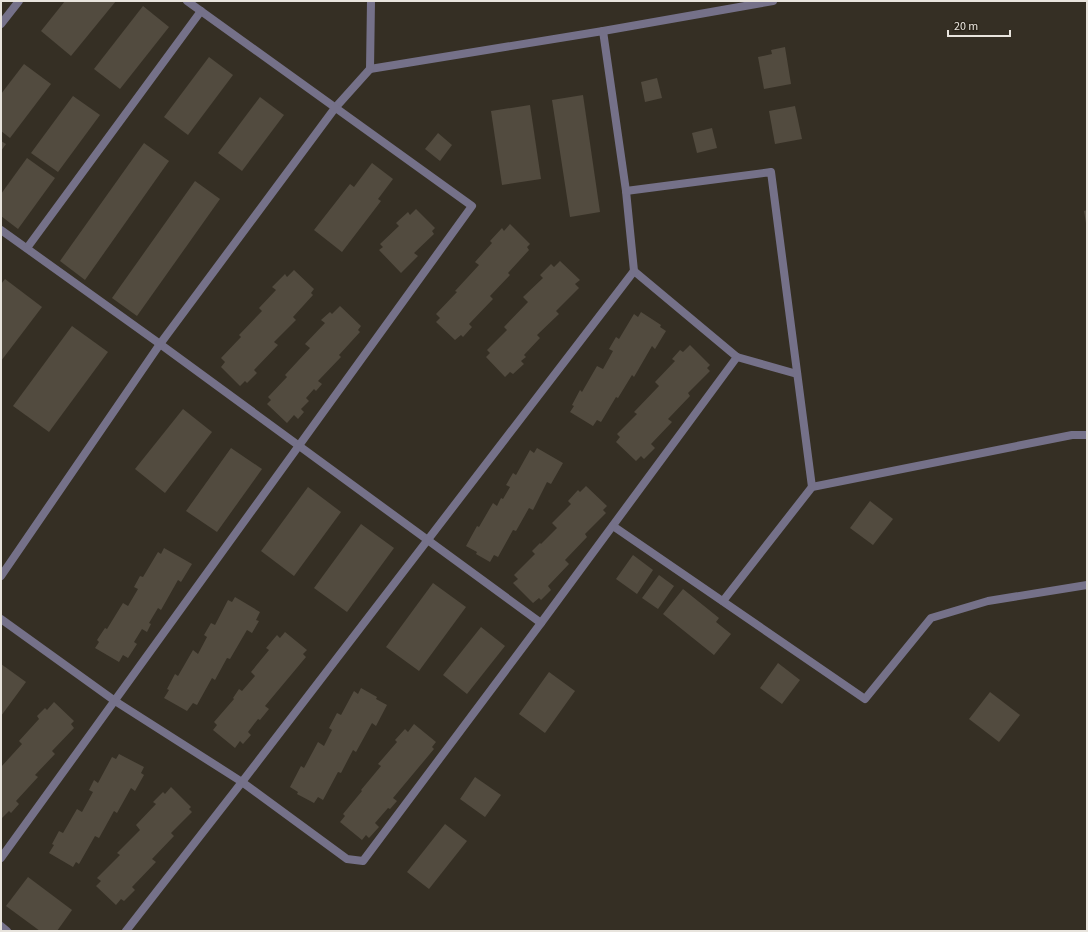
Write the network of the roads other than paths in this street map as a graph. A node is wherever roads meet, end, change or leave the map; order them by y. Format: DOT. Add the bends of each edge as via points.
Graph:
graph roads {
  1 [pos="19,1"];
  2 [pos="187,1"];
  3 [pos="371,1"];
  4 [pos="773,1"];
  5 [pos="201,11"];
  6 [pos="1,24"];
  7 [pos="603,31"];
  8 [pos="370,69"];
  9 [pos="336,108"];
  10 [pos="626,191"];
  11 [pos="1,230"];
  12 [pos="27,248"];
  13 [pos="634,271"];
  14 [pos="160,344"];
  15 [pos="737,357"];
  16 [pos="797,374"];
  17 [pos="1087,435"];
  18 [pos="299,445"];
  19 [pos="812,487"];
  20 [pos="613,526"];
  21 [pos="428,540"];
  22 [pos="1,576"];
  23 [pos="1087,585"];
  24 [pos="723,601"];
  25 [pos="1,619"];
  26 [pos="541,623"];
  27 [pos="115,701"];
  28 [pos="242,782"];
  29 [pos="1,858"];
  30 [pos="1,926"];
  31 [pos="7,931"];
  32 [pos="126,931"];
  1 -- 6 [label="street"];
  2 -- 5 [label="street"];
  3 -- 8 [label="street"];
  4 -- 7 [label="street"];
  5 -- 9 [label="street"];
  5 -- 12 [label="street"];
  7 -- 8 [label="street"];
  7 -- 10 [label="street"];
  8 -- 9 [label="street"];
  9 -- 14 [label="street"];
  9 -- 18 [label="street" via="472,206"];
  10 -- 13 [label="street"];
  10 -- 16 [label="street" via="771,172"];
  11 -- 12 [label="street"];
  12 -- 14 [label="street"];
  13 -- 15 [label="street"];
  13 -- 21 [label="street"];
  14 -- 18 [label="street"];
  14 -- 22 [label="street"];
  15 -- 16 [label="street"];
  15 -- 20 [label="street"];
  16 -- 19 [label="street"];
  17 -- 19 [label="street" via="1072,435"];
  18 -- 21 [label="street"];
  18 -- 27 [label="street"];
  19 -- 24 [label="street"];
  20 -- 24 [label="street"];
  20 -- 26 [label="street"];
  21 -- 26 [label="street"];
  21 -- 28 [label="street"];
  23 -- 24 [label="street" via="988,601 931,618 866,698"];
  25 -- 27 [label="street"];
  26 -- 28 [label="street" via="363,861 347,859"];
  27 -- 28 [label="street"];
  27 -- 29 [label="street"];
  28 -- 32 [label="street"];
  30 -- 31 [label="street"];
}
